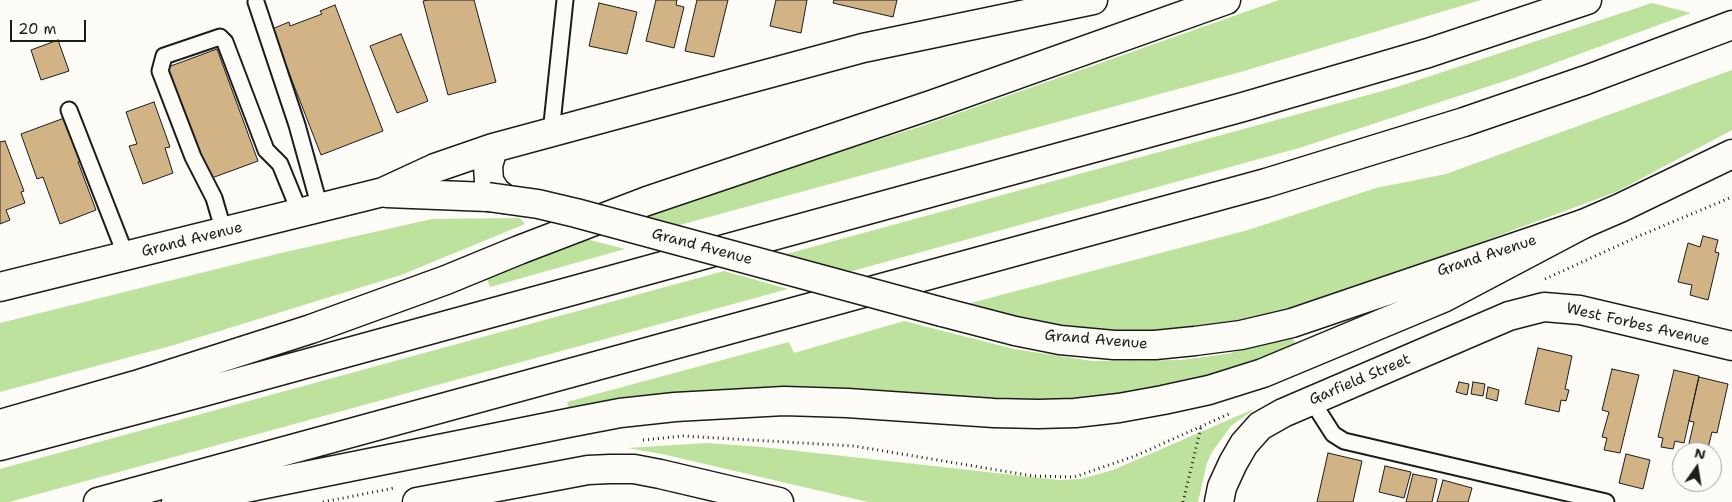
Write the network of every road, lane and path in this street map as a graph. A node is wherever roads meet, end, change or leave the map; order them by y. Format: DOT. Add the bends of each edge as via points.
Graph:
graph roads {
  1 [pos="565,0"];
  2 [pos="1093,0"];
  3 [pos="1226,0"];
  4 [pos="1587,0"];
  5 [pos="256,2"];
  6 [pos="1732,25"];
  7 [pos="70,110"];
  8 [pos="551,133"];
  9 [pos="493,148"];
  10 [pos="1732,154"];
  11 [pos="383,192"];
  12 [pos="496,196"];
  13 [pos="310,210"];
  14 [pos="1583,224"];
  15 [pos="224,232"];
  16 [pos="126,256"];
  17 [pos="0,287"];
  18 [pos="1544,307"];
  19 [pos="1732,346"];
  20 [pos="1312,401"];
  21 [pos="0,424"];
  22 [pos="1201,426"];
  23 [pos="0,446"];
  24 [pos="465,497"];
  25 [pos="98,502"];
  26 [pos="176,502"];
  27 [pos="418,502"];
  28 [pos="779,502"];
  29 [pos="1183,502"];
  30 [pos="1219,502"];
  31 [pos="1606,502"];
  1 -- 8 [label="lane"];
  2 -- 8 [label="main road, Grand Avenue" via="863,48"];
  3 -- 21 [label="main road" via="647,201 330,323"];
  4 -- 23 [label="main road" via="1428,53 1243,107"];
  5 -- 13 [label="lane" via="297,125"];
  6 -- 25 [label="main road" via="1464,122 1266,182"];
  7 -- 16 [label="lane"];
  8 -- 9 [label="main road, Grand Avenue"];
  9 -- 11 [label="main road, Grand Avenue" via="435,168"];
  9 -- 12 [label="main road" via="487,173"];
  10 -- 14 [label="main road, Grand Avenue"];
  11 -- 12 [label="main road, Grand Avenue"];
  11 -- 13 [label="main road, Grand Avenue"];
  12 -- 14 [label="main road, Grand Avenue, bridge" via="576,213 1015,331 1060,340 1114,345 1155,345 1222,338 1292,323"];
  13 -- 15 [label="main road, Grand Avenue"];
  13 -- 15 [label="lane" via="280,164 266,150 225,42 220,37 164,56 160,71 193,157 214,198"];
  14 -- 26 [label="main road" via="1443,298 1263,373 1163,400 1110,409 1038,414 784,401 675,406 585,419"];
  15 -- 16 [label="main road, Grand Avenue"];
  16 -- 17 [label="main road, Grand Avenue"];
  18 -- 19 [label="main road, West Forbes Avenue" via="1580,310"];
  18 -- 20 [label="main road, Garfield Street" via="1509,316"];
  20 -- 30 [label="main road, Garfield Street" via="1260,426 1233,463"];
  20 -- 31 [label="lane" via="1333,434 1344,441"];
  22 -- 29 [label="path"];
  24 -- 27 [label="main road"];
  24 -- 28 [label="main road" via="588,470 626,469"];
}
